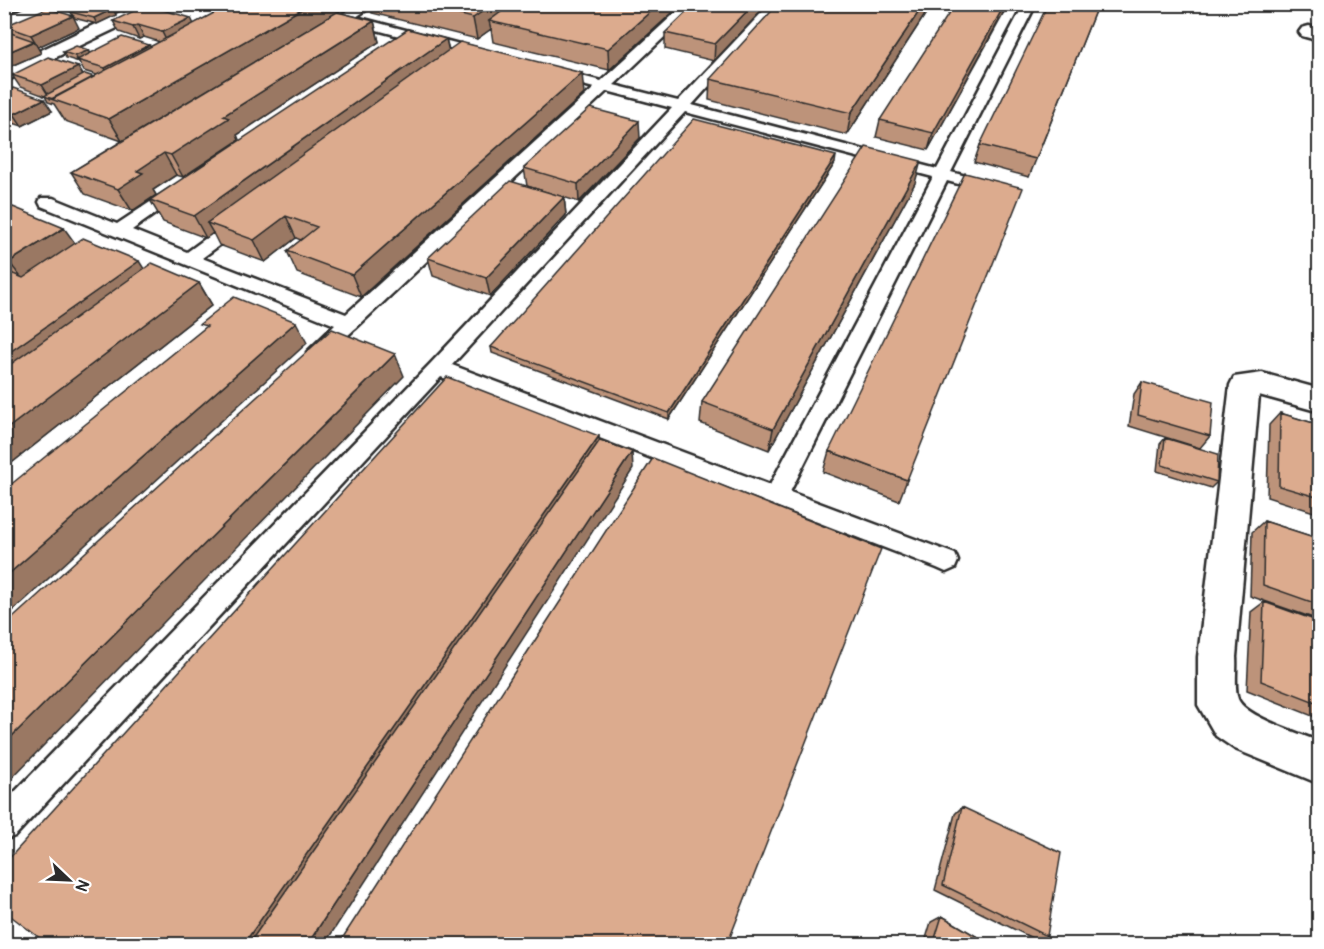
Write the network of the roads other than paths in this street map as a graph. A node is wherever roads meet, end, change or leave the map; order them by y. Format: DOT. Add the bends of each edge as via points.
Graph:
graph roads {
  1 [pos="49,4"];
  2 [pos="153,4"];
  3 [pos="369,4"];
  4 [pos="693,4"];
  5 [pos="777,4"];
  6 [pos="1030,4"];
  7 [pos="346,18"];
  8 [pos="4,24"];
  9 [pos="326,30"];
  10 [pos="410,35"];
  11 [pos="392,46"];
  12 [pos="474,51"];
  13 [pos="495,57"];
  14 [pos="455,65"];
  15 [pos="539,69"];
  16 [pos="4,76"];
  17 [pos="605,86"];
  18 [pos="684,107"];
  19 [pos="942,175"];
  20 [pos="196,178"];
  21 [pos="994,188"];
  22 [pos="47,202"];
  23 [pos="255,211"];
  24 [pos="118,231"];
  25 [pos="189,259"];
  26 [pos="349,323"];
  27 [pos="306,363"];
  28 [pos="438,368"];
  29 [pos="1320,401"];
  30 [pos="776,496"];
  31 [pos="945,561"];
  32 [pos="1320,763"];
  33 [pos="4,825"];
  1 -- 8 [label="street"];
  2 -- 16 [label="street"];
  3 -- 7 [label="lane"];
  4 -- 17 [label="lane"];
  5 -- 18 [label="lane"];
  6 -- 19 [label="lane"];
  7 -- 9 [label="lane"];
  7 -- 10 [label="lane"];
  10 -- 11 [label="lane"];
  10 -- 12 [label="lane"];
  12 -- 13 [label="lane"];
  12 -- 14 [label="lane"];
  15 -- 17 [label="lane"];
  17 -- 18 [label="lane"];
  17 -- 26 [label="lane"];
  18 -- 19 [label="lane"];
  18 -- 28 [label="lane"];
  19 -- 21 [label="lane"];
  19 -- 30 [label="lane"];
  20 -- 24 [label="lane"];
  22 -- 24 [label="lane"];
  23 -- 25 [label="lane"];
  24 -- 25 [label="lane"];
  25 -- 26 [label="lane"];
  26 -- 27 [label="lane"];
  28 -- 30 [label="lane"];
  28 -- 33 [label="lane"];
  29 -- 32 [label="street" via="1262,384 1245,385 1218,657 1218,705 1230,722"];
  30 -- 31 [label="lane"];
}
